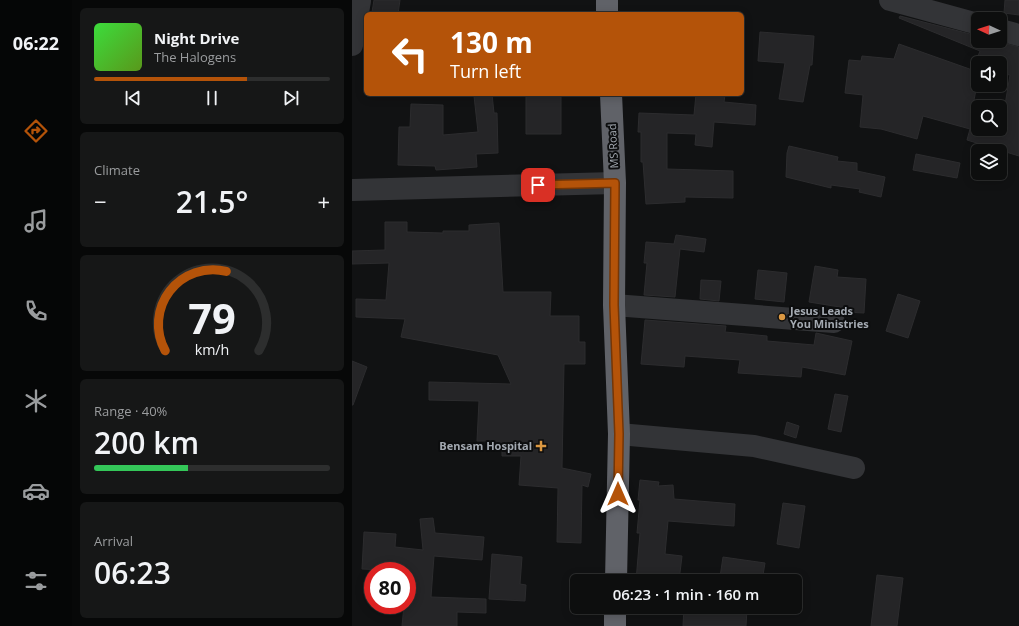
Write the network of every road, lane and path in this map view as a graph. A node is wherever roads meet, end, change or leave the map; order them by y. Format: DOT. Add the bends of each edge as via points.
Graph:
graph roads {
  1 [pos="607,0"];
  2 [pos="890,0"];
  3 [pos="360,1"];
  4 [pos="607,12"];
  5 [pos="971,22"];
  6 [pos="1007,32"];
  7 [pos="1019,35"];
  8 [pos="352,45"];
  9 [pos="611,96"];
  10 [pos="615,183"];
  11 [pos="352,190"];
  12 [pos="614,305"];
  13 [pos="834,322"];
  14 [pos="619,434"];
  15 [pos="854,468"];
  16 [pos="616,574"];
  17 [pos="615,614"];
  18 [pos="615,626"];
  1 -- 4 [label="highway"];
  2 -- 5 [label="street"];
  3 -- 8 [label="street"];
  6 -- 7 [label="street"];
  9 -- 10 [label="highway, MS Road"];
  10 -- 11 [label="street"];
  10 -- 12 [label="highway, MS Road"];
  12 -- 13 [label="street"];
  12 -- 14 [label="highway, MS Road"];
  14 -- 15 [label="street" via="754,446"];
  14 -- 16 [label="highway, MS Road"];
  17 -- 18 [label="highway"];
}
